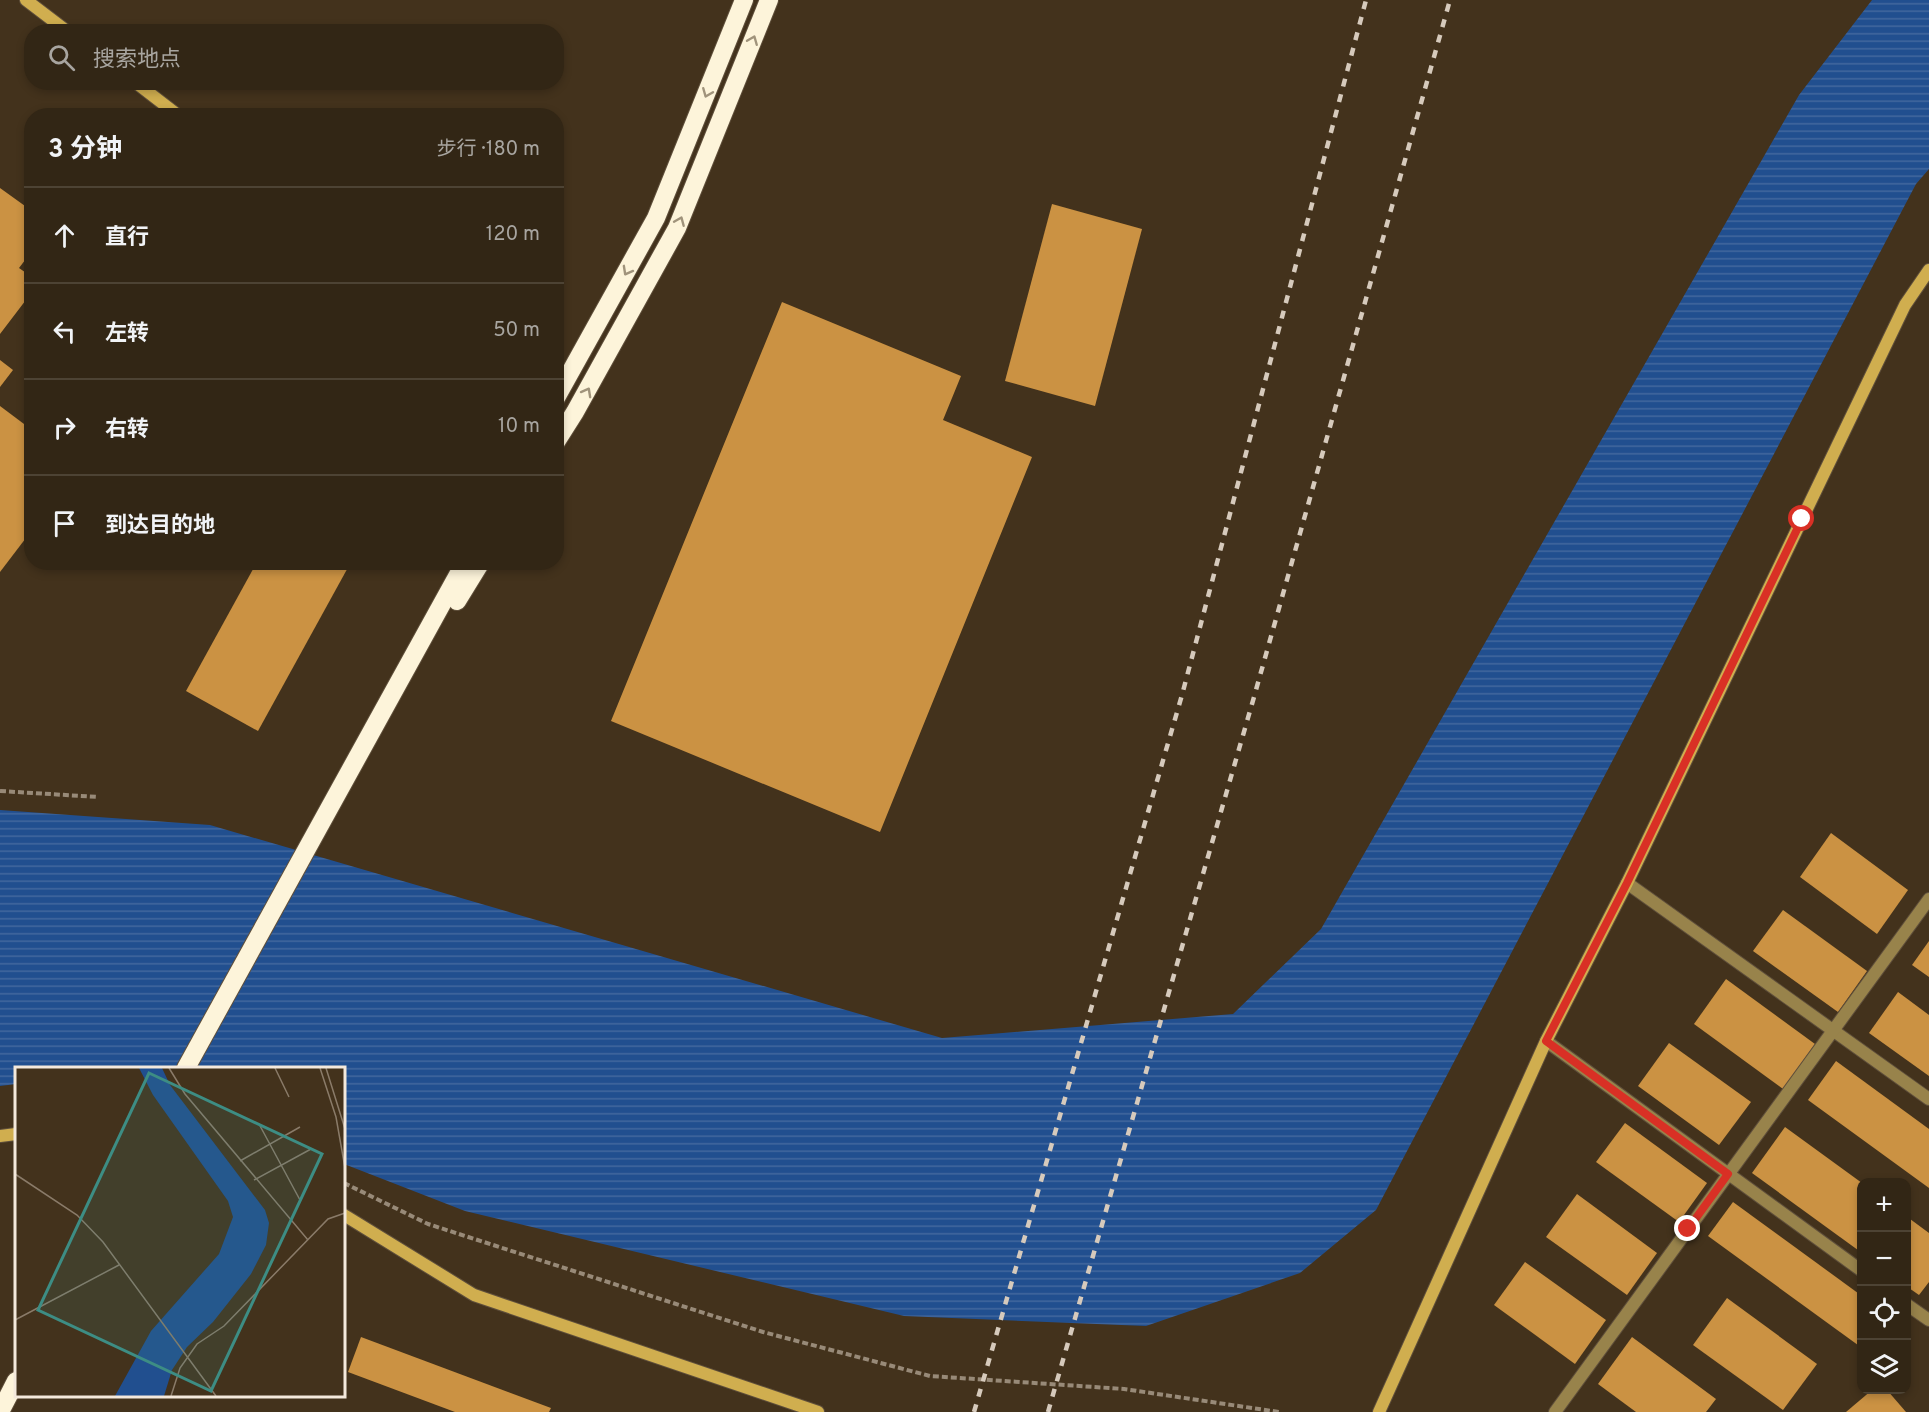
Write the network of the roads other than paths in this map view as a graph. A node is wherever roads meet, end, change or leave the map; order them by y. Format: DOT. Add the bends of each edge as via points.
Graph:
graph roads {
  1 [pos="26,0"];
  2 [pos="744,0"];
  3 [pos="769,0"];
  4 [pos="58,24"];
  5 [pos="145,90"];
  6 [pos="169,108"];
  7 [pos="1929,270"];
  8 [pos="564,384"];
  9 [pos="564,429"];
  10 [pos="461,570"];
  11 [pos="476,570"];
  12 [pos="347,776"];
  13 [pos="1627,883"];
  14 [pos="1929,899"];
  15 [pos="1833,1030"];
  16 [pos="1546,1041"];
  17 [pos="187,1067"];
  18 [pos="1929,1099"];
  19 [pos="15,1134"];
  20 [pos="0,1136"];
  21 [pos="1728,1174"];
  22 [pos="345,1216"];
  23 [pos="1857,1267"];
  24 [pos="1911,1307"];
  25 [pos="1929,1320"];
  26 [pos="15,1383"];
  27 [pos="0,1412"];
  28 [pos="818,1412"];
  29 [pos="1379,1412"];
  30 [pos="1555,1412"];
  1 -- 4 [label="street"];
  2 -- 8 [label="highway, one-way" via="656,218"];
  9 -- 3 [label="highway, one-way" via="677,228"];
  5 -- 6 [label="street"];
  7 -- 13 [label="street" via="1905,305"];
  10 -- 12 [label="highway"];
  11 -- 12 [label="highway"];
  12 -- 17 [label="highway"];
  13 -- 15 [label="street"];
  13 -- 16 [label="street"];
  14 -- 15 [label="street"];
  15 -- 18 [label="street"];
  15 -- 21 [label="street"];
  16 -- 21 [label="street"];
  16 -- 29 [label="street"];
  19 -- 20 [label="street"];
  21 -- 23 [label="street"];
  21 -- 30 [label="street"];
  22 -- 28 [label="street" via="474,1295"];
  24 -- 25 [label="street"];
  26 -- 27 [label="highway"];
}
